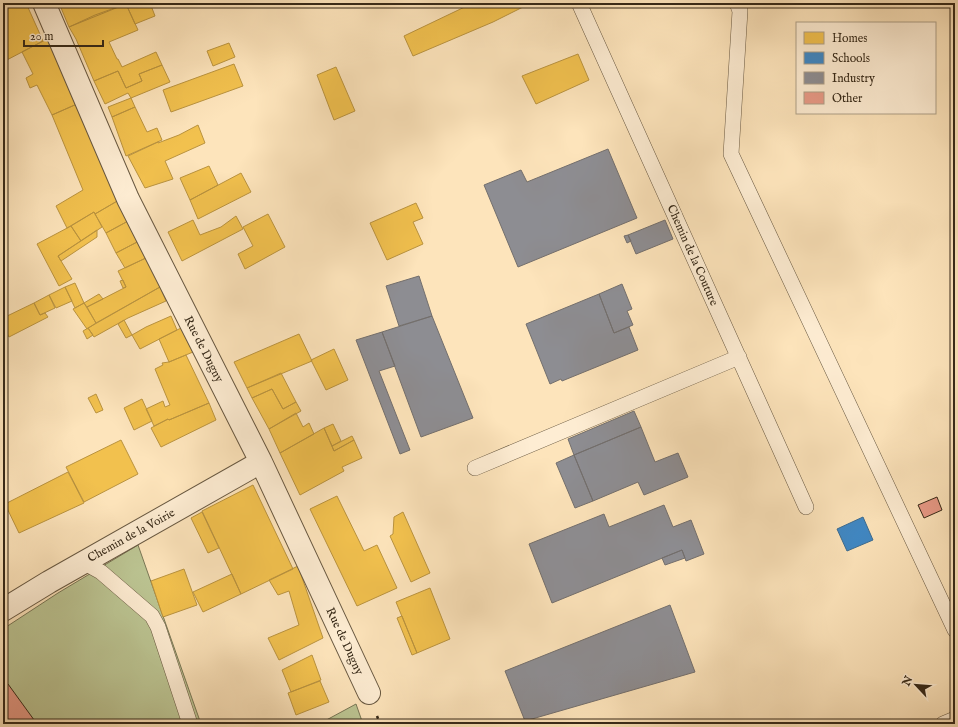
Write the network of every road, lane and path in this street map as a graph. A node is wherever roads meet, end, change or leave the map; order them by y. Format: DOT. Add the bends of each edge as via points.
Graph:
graph roads {
  1 [pos="44,3"];
  2 [pos="578,3"];
  3 [pos="737,3"];
  4 [pos="739,357"];
  5 [pos="260,462"];
  6 [pos="475,468"];
  7 [pos="806,507"];
  8 [pos="83,562"];
  9 [pos="3,610"];
  10 [pos="955,630"];
  11 [pos="369,693"];
  12 [pos="955,719"];
  13 [pos="190,724"];
  14 [pos="943,724"];
  1 -- 5 [label="street, Rue de Dugny" via="128,199"];
  2 -- 4 [label="lane, Chemin de la Couture"];
  3 -- 10 [label="lane" via="740,11 731,154"];
  4 -- 6 [label="lane"];
  4 -- 7 [label="lane, Chemin de la Couture"];
  5 -- 8 [label="street, Chemin de la Voirie"];
  5 -- 11 [label="street, Rue de Dugny"];
  8 -- 9 [label="street, Chemin de la Voirie"];
  8 -- 13 [label="lane" via="101,572 152,616 158,627"];
  12 -- 14 [label="lane"];
}
